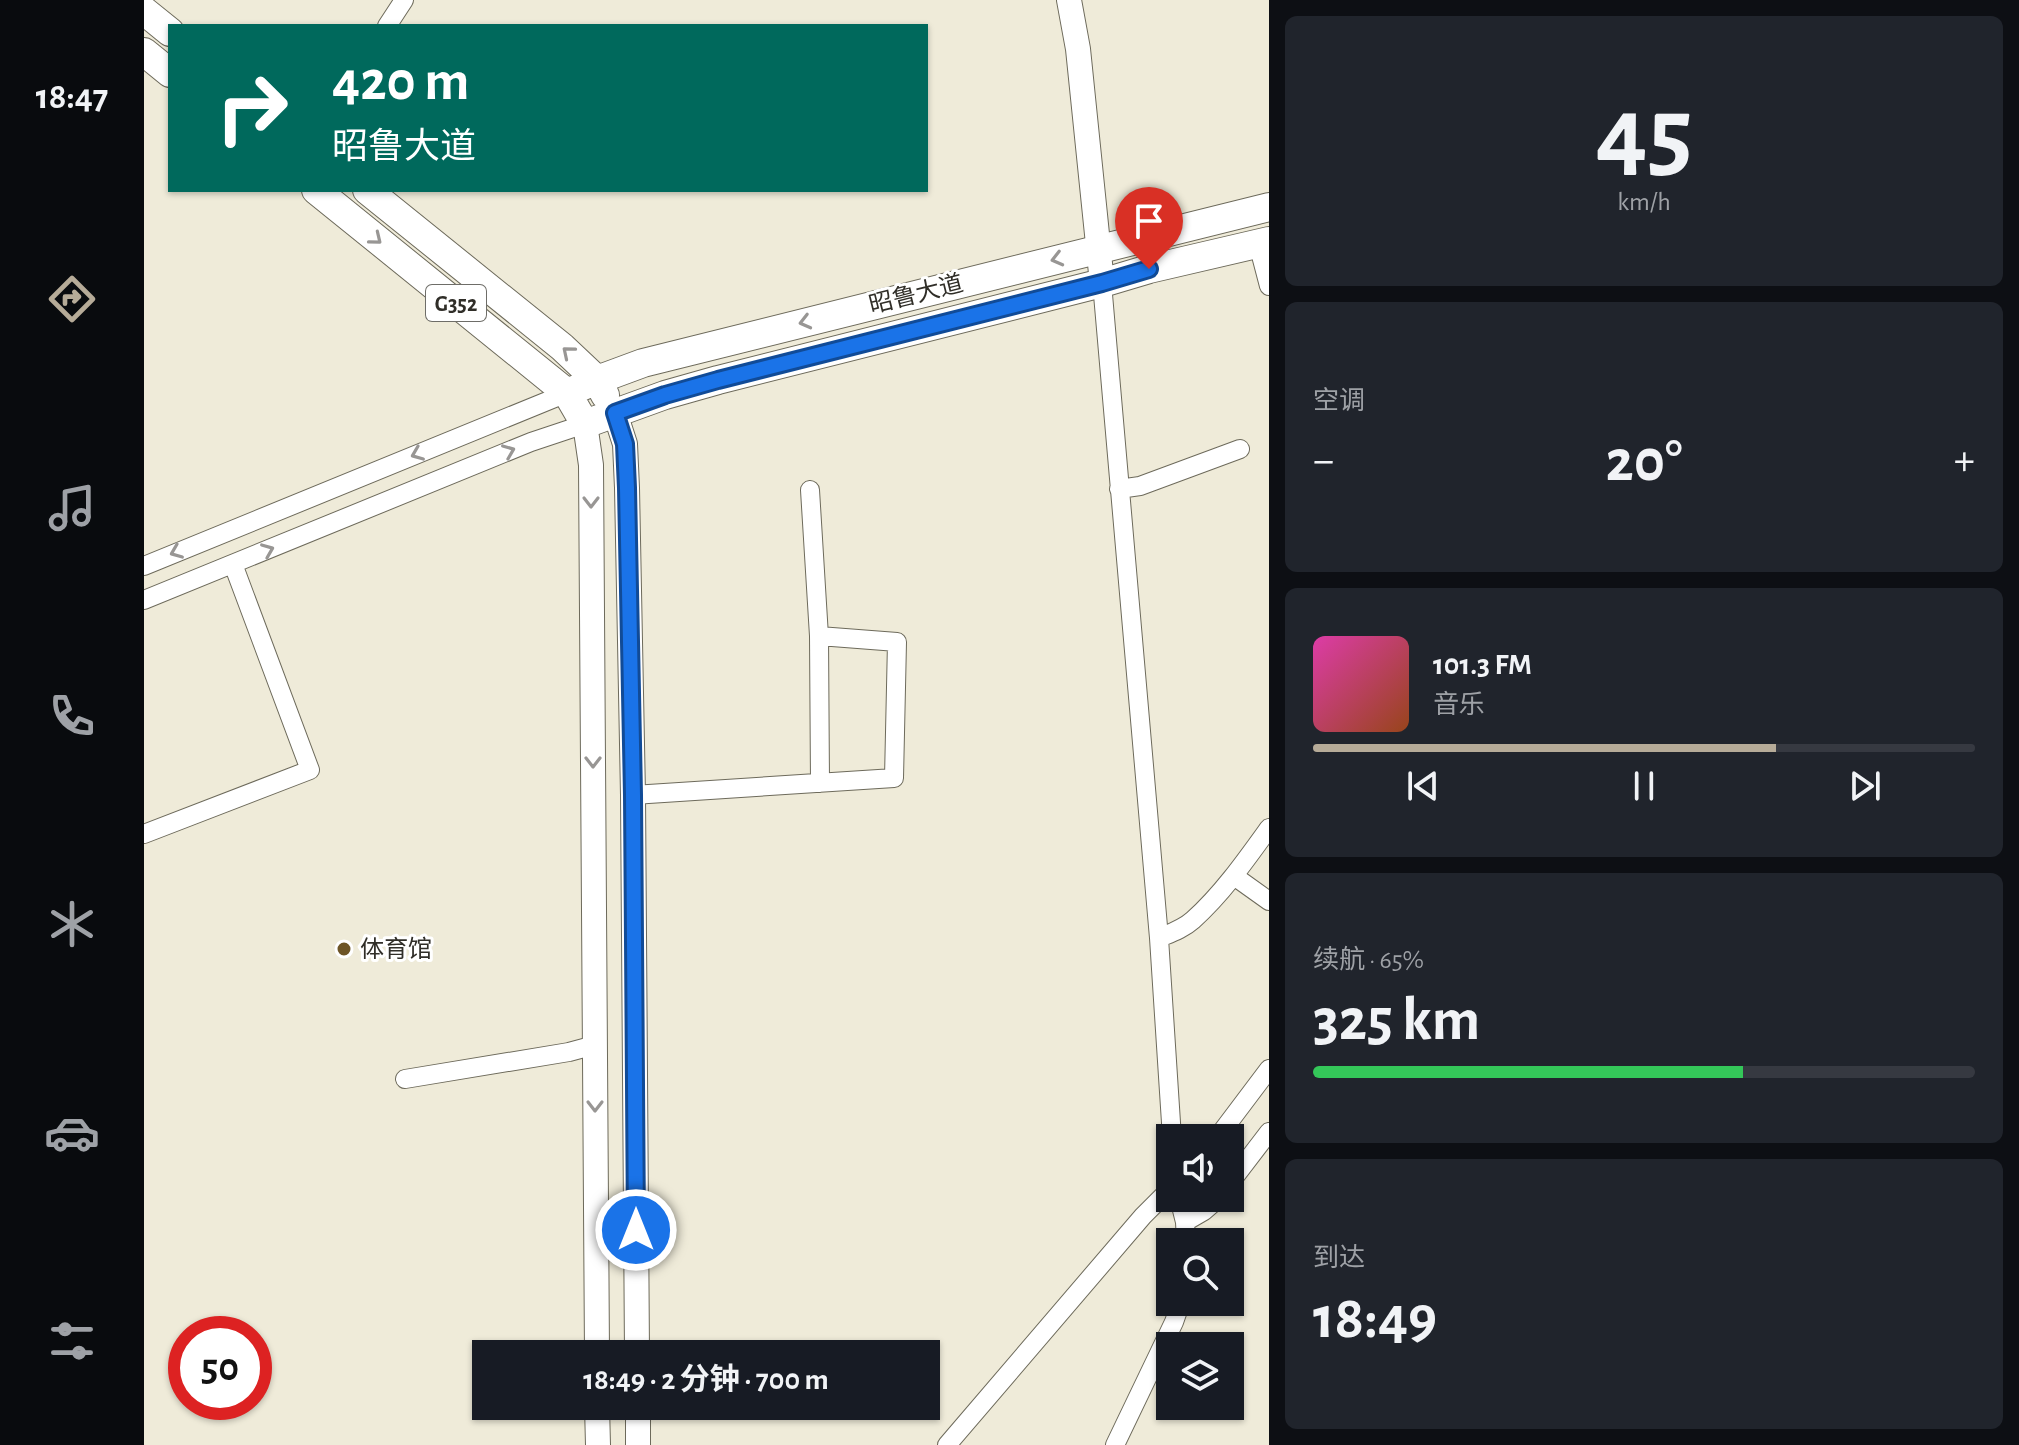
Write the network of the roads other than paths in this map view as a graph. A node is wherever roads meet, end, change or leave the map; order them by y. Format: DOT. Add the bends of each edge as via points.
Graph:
graph roads {
  1 [pos="404,0"];
  2 [pos="1069,0"];
  3 [pos="144,11"];
  4 [pos="388,24"];
  5 [pos="168,30"];
  6 [pos="144,52"];
  7 [pos="168,71"];
  8 [pos="318,192"];
  9 [pos="369,192"];
  10 [pos="1269,207"];
  11 [pos="1263,243"];
  12 [pos="1097,249"];
  13 [pos="1102,283"];
  14 [pos="1269,286"];
  15 [pos="597,380"];
  16 [pos="567,393"];
  17 [pos="615,413"];
  18 [pos="585,424"];
  19 [pos="1240,449"];
  20 [pos="1119,489"];
  21 [pos="810,490"];
  22 [pos="233,564"];
  23 [pos="144,566"];
  24 [pos="144,600"];
  25 [pos="819,636"];
  26 [pos="820,783"];
  27 [pos="633,795"];
  28 [pos="1269,828"];
  29 [pos="144,834"];
  30 [pos="1234,876"];
  31 [pos="1269,901"];
  32 [pos="1159,938"];
  33 [pos="595,1045"];
  34 [pos="1269,1069"];
  35 [pos="405,1079"];
  36 [pos="1171,1124"];
  37 [pos="1228,1124"];
  38 [pos="1269,1132"];
  39 [pos="1244,1165"];
  40 [pos="1156,1203"];
  41 [pos="1182,1212"];
  42 [pos="1202,1212"];
  43 [pos="1185,1222"];
  44 [pos="1185,1228"];
  45 [pos="1176,1316"];
  46 [pos="597,1340"];
  47 [pos="637,1340"];
  48 [pos="597,1420"];
  49 [pos="638,1420"];
  50 [pos="598,1445"];
  51 [pos="638,1445"];
  52 [pos="947,1445"];
  53 [pos="1115,1445"];
  1 -- 4 [label="street"];
  2 -- 12 [label="main road"];
  3 -- 5 [label="highway"];
  6 -- 7 [label="highway"];
  8 -- 16 [label="highway, G352, one-way"];
  15 -- 9 [label="highway, G352, one-way"];
  10 -- 12 [label="highway, 昭鲁大道"];
  11 -- 13 [label="highway, 昭鲁大道"];
  11 -- 14 [label="street"];
  12 -- 13 [label="main road"];
  12 -- 15 [label="highway, 昭鲁大道, one-way" via="691,350"];
  13 -- 17 [label="highway, 昭鲁大道" via="718,380"];
  13 -- 20 [label="street"];
  15 -- 16 [label="highway, 昭鲁大道"];
  15 -- 17 [label="highway, G352"];
  16 -- 18 [label="highway, G352"];
  16 -- 23 [label="street, one-way"];
  17 -- 18 [label="highway, 昭鲁大道"];
  17 -- 27 [label="main road" via="625,444"];
  22 -- 18 [label="street, one-way"];
  18 -- 33 [label="main road, one-way" via="591,465"];
  19 -- 20 [label="street"];
  20 -- 32 [label="street"];
  21 -- 25 [label="street"];
  22 -- 24 [label="street"];
  22 -- 29 [label="street" via="310,770"];
  25 -- 26 [label="street"];
  25 -- 26 [label="street" via="897,642 894,778"];
  26 -- 27 [label="street"];
  27 -- 47 [label="main road"];
  28 -- 30 [label="street"];
  30 -- 31 [label="street"];
  30 -- 32 [label="street" via="1192,921"];
  32 -- 36 [label="street"];
  33 -- 35 [label="street"];
  33 -- 46 [label="main road, one-way"];
  34 -- 37 [label="street"];
  38 -- 39 [label="street"];
  40 -- 52 [label="street"];
  41 -- 43 [label="street"];
  42 -- 43 [label="street"];
  43 -- 44 [label="street"];
  45 -- 53 [label="street"];
  48 -- 50 [label="main road"];
  49 -- 51 [label="main road"];
}
